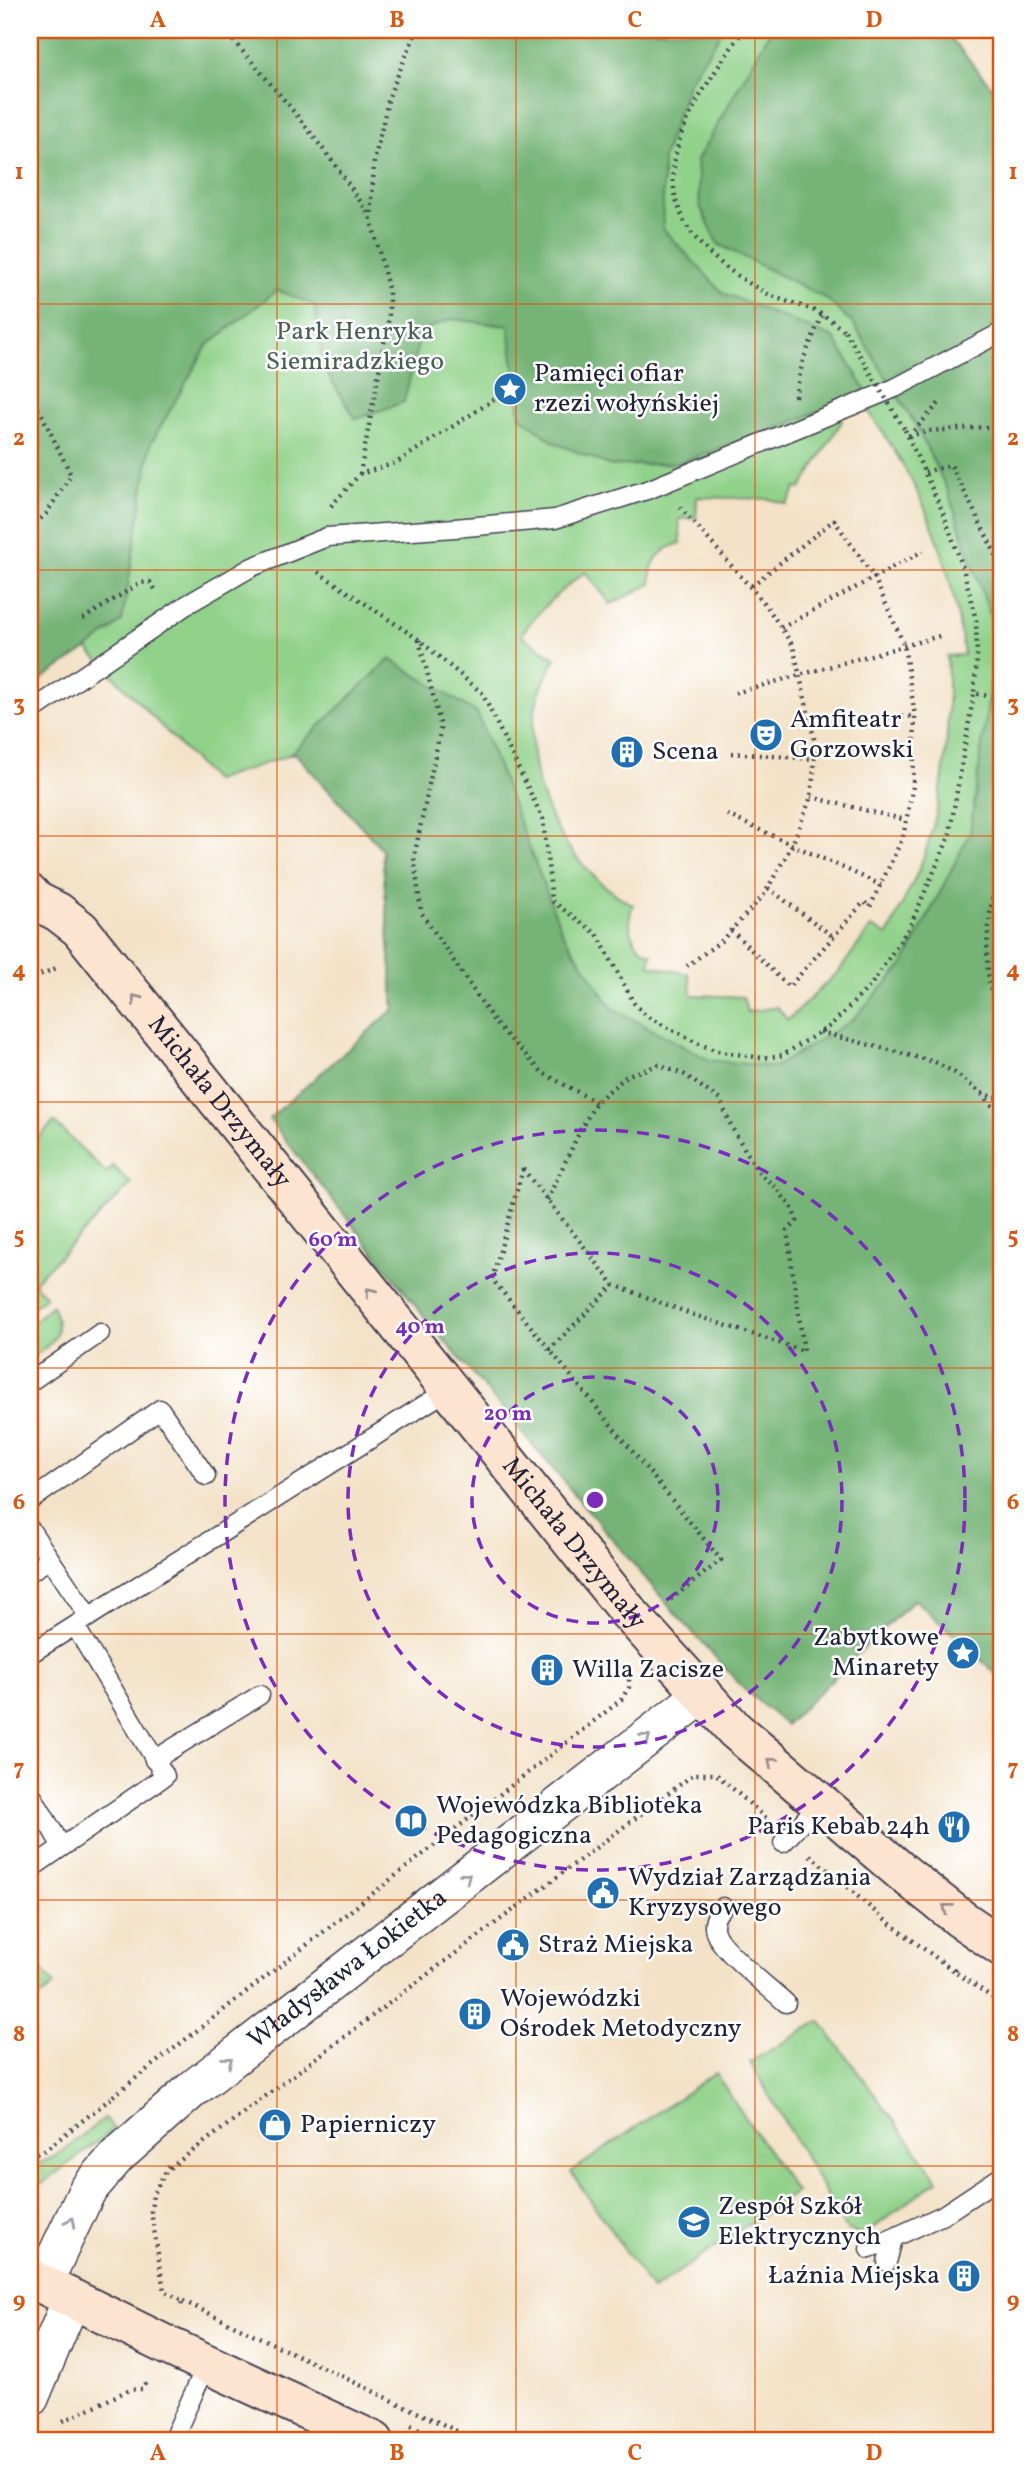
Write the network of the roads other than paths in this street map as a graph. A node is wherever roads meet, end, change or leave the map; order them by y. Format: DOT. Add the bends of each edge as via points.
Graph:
graph roads {
  1 [pos="1002,332"];
  2 [pos="30,712"];
  3 [pos="33,897"];
  4 [pos="100,1333"];
  5 [pos="30,1382"];
  6 [pos="448,1390"];
  7 [pos="206,1476"];
  8 [pos="30,1501"];
  9 [pos="30,1529"];
  10 [pos="50,1559"];
  11 [pos="30,1572"];
  12 [pos="82,1621"];
  13 [pos="30,1654"];
  14 [pos="260,1695"];
  15 [pos="702,1695"];
  16 [pos="153,1760"];
  17 [pos="30,1792"];
  18 [pos="820,1804"];
  19 [pos="786,1840"];
  20 [pos="62,1847"];
  21 [pos="30,1869"];
  22 [pos="723,1907"];
  23 [pos="1002,1947"];
  24 [pos="786,2003"];
  25 [pos="1002,2176"];
  26 [pos="893,2239"];
  27 [pos="869,2249"];
  28 [pos="887,2262"];
  29 [pos="48,2287"];
  30 [pos="206,2364"];
  31 [pos="30,2398"];
  32 [pos="172,2441"];
  33 [pos="374,2441"];
  1 -- 2 [label="lane" via="895,388 661,485 555,519 327,537 287,552 173,613"];
  6 -- 3 [label="main road, Michała Drzymały, one-way" via="80,929"];
  4 -- 5 [label="lane"];
  6 -- 12 [label="lane"];
  6 -- 15 [label="main road, Michała Drzymały" via="629,1614"];
  7 -- 8 [label="lane" via="160,1409"];
  9 -- 10 [label="lane"];
  10 -- 11 [label="lane"];
  10 -- 12 [label="lane"];
  12 -- 13 [label="lane"];
  12 -- 16 [label="lane"];
  14 -- 16 [label="lane"];
  18 -- 15 [label="main road, Michała Drzymały, one-way"];
  29 -- 15 [label="street, Władysława Łokietka, one-way" via="87,2191 117,2156 194,2088"];
  16 -- 20 [label="lane" via="165,1776"];
  17 -- 20 [label="lane"];
  18 -- 19 [label="lane"];
  23 -- 18 [label="main road, Michała Drzymały, one-way"];
  20 -- 21 [label="lane"];
  22 -- 24 [label="lane" via="714,1922 715,1934"];
  25 -- 26 [label="lane" via="943,2215"];
  26 -- 27 [label="lane"];
  26 -- 28 [label="lane"];
  29 -- 30 [label="main road"];
  29 -- 31 [label="street, Władysława Łokietka"];
  30 -- 32 [label="lane"];
  30 -- 33 [label="main road"];
}
